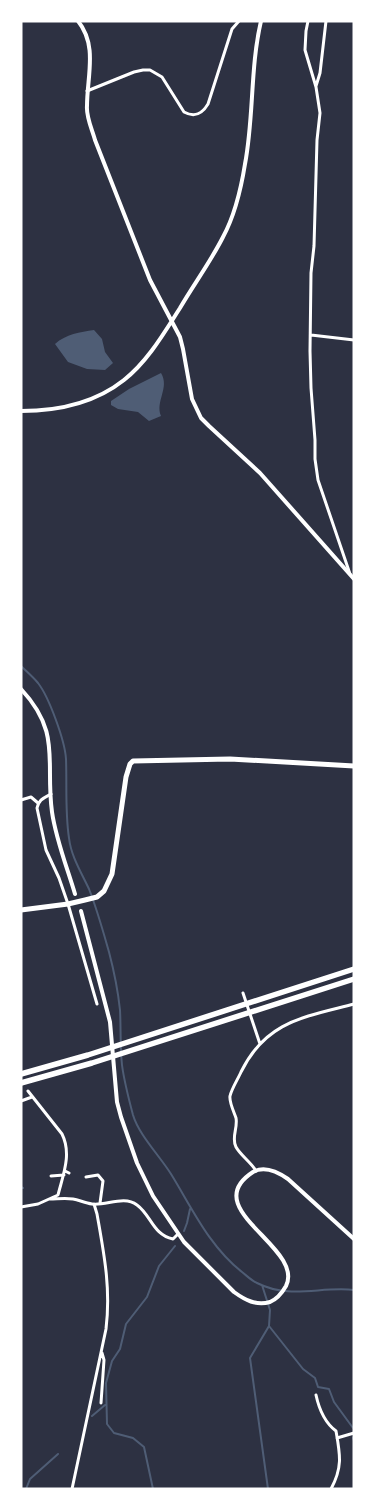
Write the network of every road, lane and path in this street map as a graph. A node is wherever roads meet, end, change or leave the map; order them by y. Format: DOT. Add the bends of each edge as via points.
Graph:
graph roads {
  1 [pos="78,21"];
  2 [pos="239,21"];
  3 [pos="261,21"];
  4 [pos="308,21"];
  5 [pos="326,21"];
  6 [pos="316,86"];
  7 [pos="88,91"];
  8 [pos="172,320"];
  9 [pos="311,335"];
  10 [pos="354,340"];
  11 [pos="21,411"];
  12 [pos="350,574"];
  13 [pos="354,579"];
  14 [pos="21,689"];
  15 [pos="354,766"];
  16 [pos="51,794"];
  17 [pos="21,800"];
  18 [pos="38,802"];
  19 [pos="75,894"];
  20 [pos="68,904"];
  21 [pos="21,910"];
  22 [pos="81,911"];
  23 [pos="354,969"];
  24 [pos="354,979"];
  25 [pos="243,993"];
  26 [pos="97,1004"];
  27 [pos="354,1004"];
  28 [pos="260,1044"];
  29 [pos="21,1074"];
  30 [pos="21,1083"];
  31 [pos="28,1091"];
  32 [pos="32,1097"];
  33 [pos="21,1102"];
  34 [pos="256,1171"];
  35 [pos="64,1173"];
  36 [pos="69,1173"];
  37 [pos="51,1176"];
  38 [pos="86,1177"];
  39 [pos="49,1200"];
  40 [pos="100,1203"];
  41 [pos="94,1204"];
  42 [pos="21,1207"];
  43 [pos="178,1234"];
  44 [pos="354,1239"];
  45 [pos="102,1350"];
  46 [pos="316,1395"];
  47 [pos="101,1402"];
  48 [pos="354,1433"];
  49 [pos="337,1438"];
  50 [pos="72,1489"];
  51 [pos="331,1489"];
  1 -- 7 [label="street" via="90,48"];
  2 -- 7 [label="street" via="232,29 208,104 201,113 190,116 184,112 162,77 150,70 134,72"];
  3 -- 8 [label="street" via="250,128 235,210 211,258"];
  4 -- 6 [label="street" via="304,50"];
  5 -- 6 [label="street"];
  6 -- 9 [label="street" via="320,113 311,273"];
  7 -- 8 [label="street" via="86,108 95,140 150,280"];
  8 -- 11 [label="street" via="142,363 124,380 98,396 46,411"];
  8 -- 12 [label="street" via="180,337 192,399 201,418 260,473"];
  9 -- 10 [label="street"];
  9 -- 12 [label="street" via="311,388 318,480"];
  12 -- 13 [label="street"];
  14 -- 16 [label="street" via="38,711 47,734"];
  15 -- 20 [label="main road" via="230,759 133,761 126,777 112,874 104,891 97,897"];
  16 -- 18 [label="street"];
  16 -- 19 [label="street" via="56,828"];
  17 -- 18 [label="street" via="31,797"];
  18 -- 20 [label="street" via="46,850"];
  20 -- 21 [label="main road"];
  20 -- 26 [label="street"];
  22 -- 43 [label="street" via="110,1022 115,1088 121,1117 144,1178"];
  23 -- 29 [label="highway"];
  24 -- 30 [label="highway"];
  25 -- 28 [label="street"];
  27 -- 28 [label="street" via="295,1020"];
  28 -- 34 [label="street" via="245,1064 230,1098 237,1124 233,1139"];
  31 -- 32 [label="street"];
  32 -- 33 [label="street"];
  32 -- 35 [label="street" via="66,1141"];
  34 -- 43 [label="street" via="242,1181 237,1196 248,1221 282,1258 288,1280 279,1296 266,1303 247,1300 234,1292"];
  34 -- 44 [label="street" via="276,1171 288,1179"];
  35 -- 36 [label="street"];
  35 -- 37 [label="street"];
  35 -- 39 [label="street" via="58,1195"];
  38 -- 40 [label="street" via="98,1175 103,1181"];
  39 -- 41 [label="street" via="73,1199"];
  39 -- 42 [label="street"];
  40 -- 41 [label="street"];
  40 -- 43 [label="street" via="129,1201 142,1210 163,1236 172,1239"];
  41 -- 45 [label="street" via="108,1278 109,1308"];
  45 -- 47 [label="street"];
  45 -- 50 [label="street"];
  46 -- 49 [label="street" via="324,1419 336,1430"];
  48 -- 49 [label="street"];
  49 -- 51 [label="street" via="340,1468"];
}
